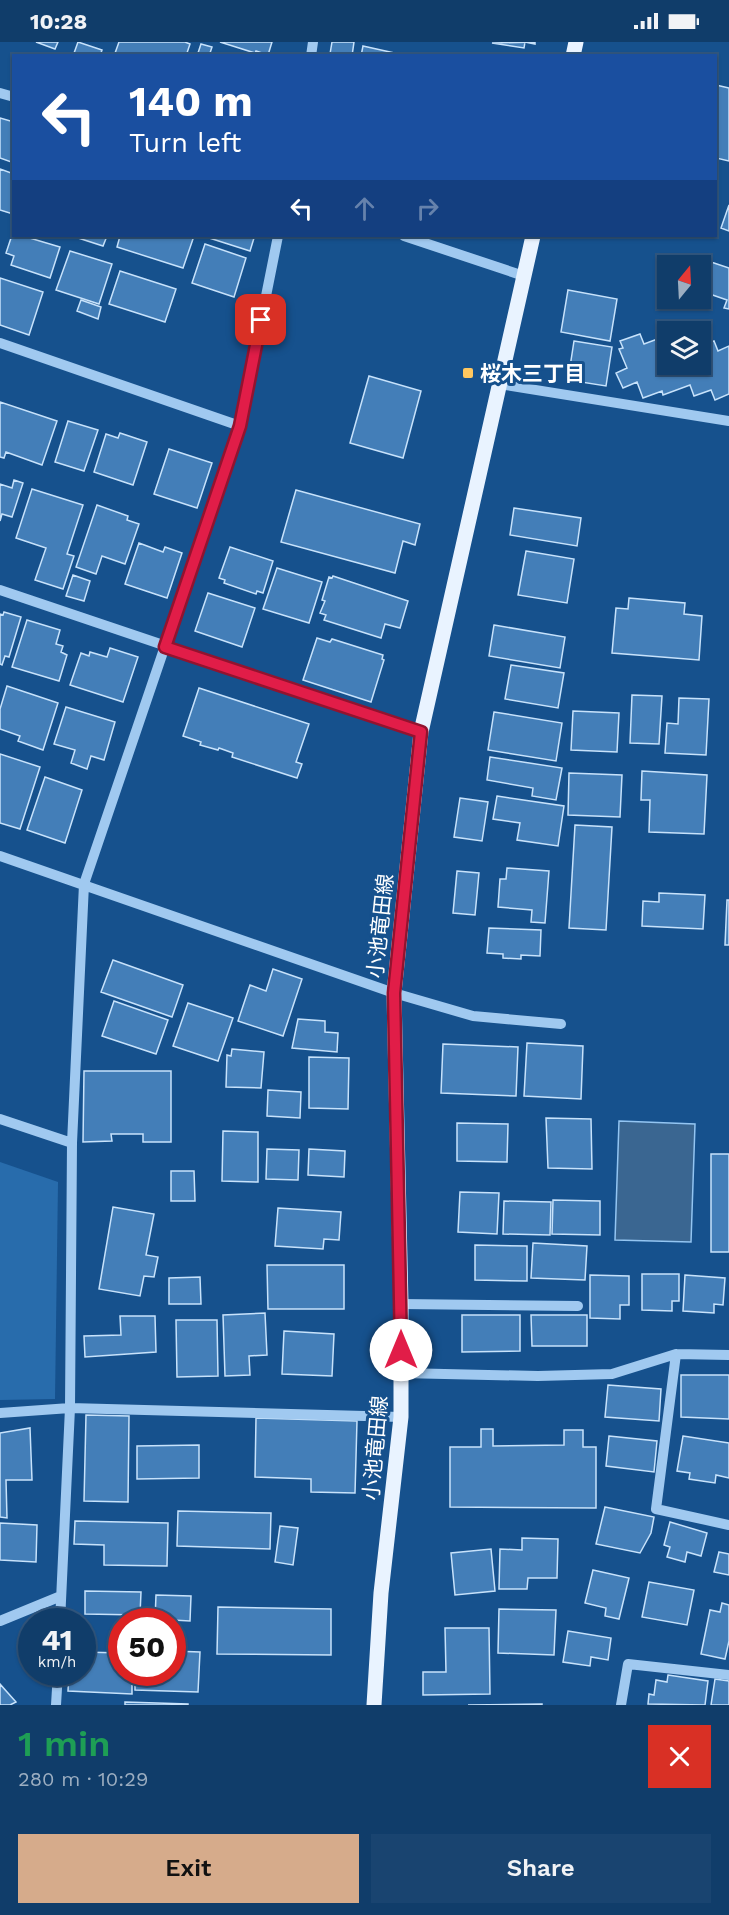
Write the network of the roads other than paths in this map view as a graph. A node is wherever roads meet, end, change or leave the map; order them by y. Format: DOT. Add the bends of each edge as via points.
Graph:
graph roads {
  1 [pos="278,237"];
  2 [pos="407,237"];
  3 [pos="533,237"];
  4 [pos="524,276"];
  5 [pos="0,343"];
  6 [pos="499,384"];
  7 [pos="729,421"];
  8 [pos="240,426"];
  9 [pos="0,590"];
  10 [pos="165,647"];
  11 [pos="421,732"];
  12 [pos="0,855"];
  13 [pos="84,884"];
  14 [pos="394,993"];
  15 [pos="561,1024"];
  16 [pos="0,1119"];
  17 [pos="72,1143"];
  18 [pos="401,1304"];
  19 [pos="578,1306"];
  20 [pos="676,1354"];
  21 [pos="729,1355"];
  22 [pos="401,1373"];
  23 [pos="70,1408"];
  24 [pos="0,1413"];
  25 [pos="401,1417"];
  26 [pos="729,1525"];
  27 [pos="61,1596"];
  28 [pos="61,1608"];
  29 [pos="0,1621"];
  30 [pos="729,1675"];
  31 [pos="57,1686"];
  32 [pos="56,1705"];
  33 [pos="374,1705"];
  34 [pos="621,1705"];
  1 -- 8 [label="street"];
  2 -- 4 [label="street"];
  3 -- 4 [label="main road, 小池竜田線"];
  4 -- 6 [label="main road, 小池竜田線"];
  5 -- 8 [label="street"];
  6 -- 7 [label="street"];
  6 -- 11 [label="main road, 小池竜田線"];
  8 -- 10 [label="street"];
  9 -- 10 [label="street"];
  10 -- 11 [label="street"];
  10 -- 13 [label="street"];
  11 -- 14 [label="main road, 小池竜田線"];
  12 -- 13 [label="street"];
  13 -- 14 [label="street"];
  13 -- 17 [label="street"];
  14 -- 15 [label="street" via="473,1016"];
  14 -- 18 [label="main road, 小池竜田線"];
  16 -- 17 [label="street"];
  17 -- 23 [label="street"];
  18 -- 19 [label="street"];
  18 -- 22 [label="main road, 小池竜田線"];
  20 -- 21 [label="street"];
  20 -- 22 [label="street" via="612,1374"];
  20 -- 26 [label="street" via="656,1509"];
  22 -- 25 [label="main road, 小池竜田線"];
  23 -- 24 [label="street"];
  23 -- 25 [label="street"];
  23 -- 27 [label="street"];
  25 -- 33 [label="main road, 小池竜田線" via="381,1593"];
  27 -- 28 [label="street"];
  27 -- 29 [label="street"];
  30 -- 34 [label="street" via="628,1664"];
  31 -- 32 [label="street"];
}
